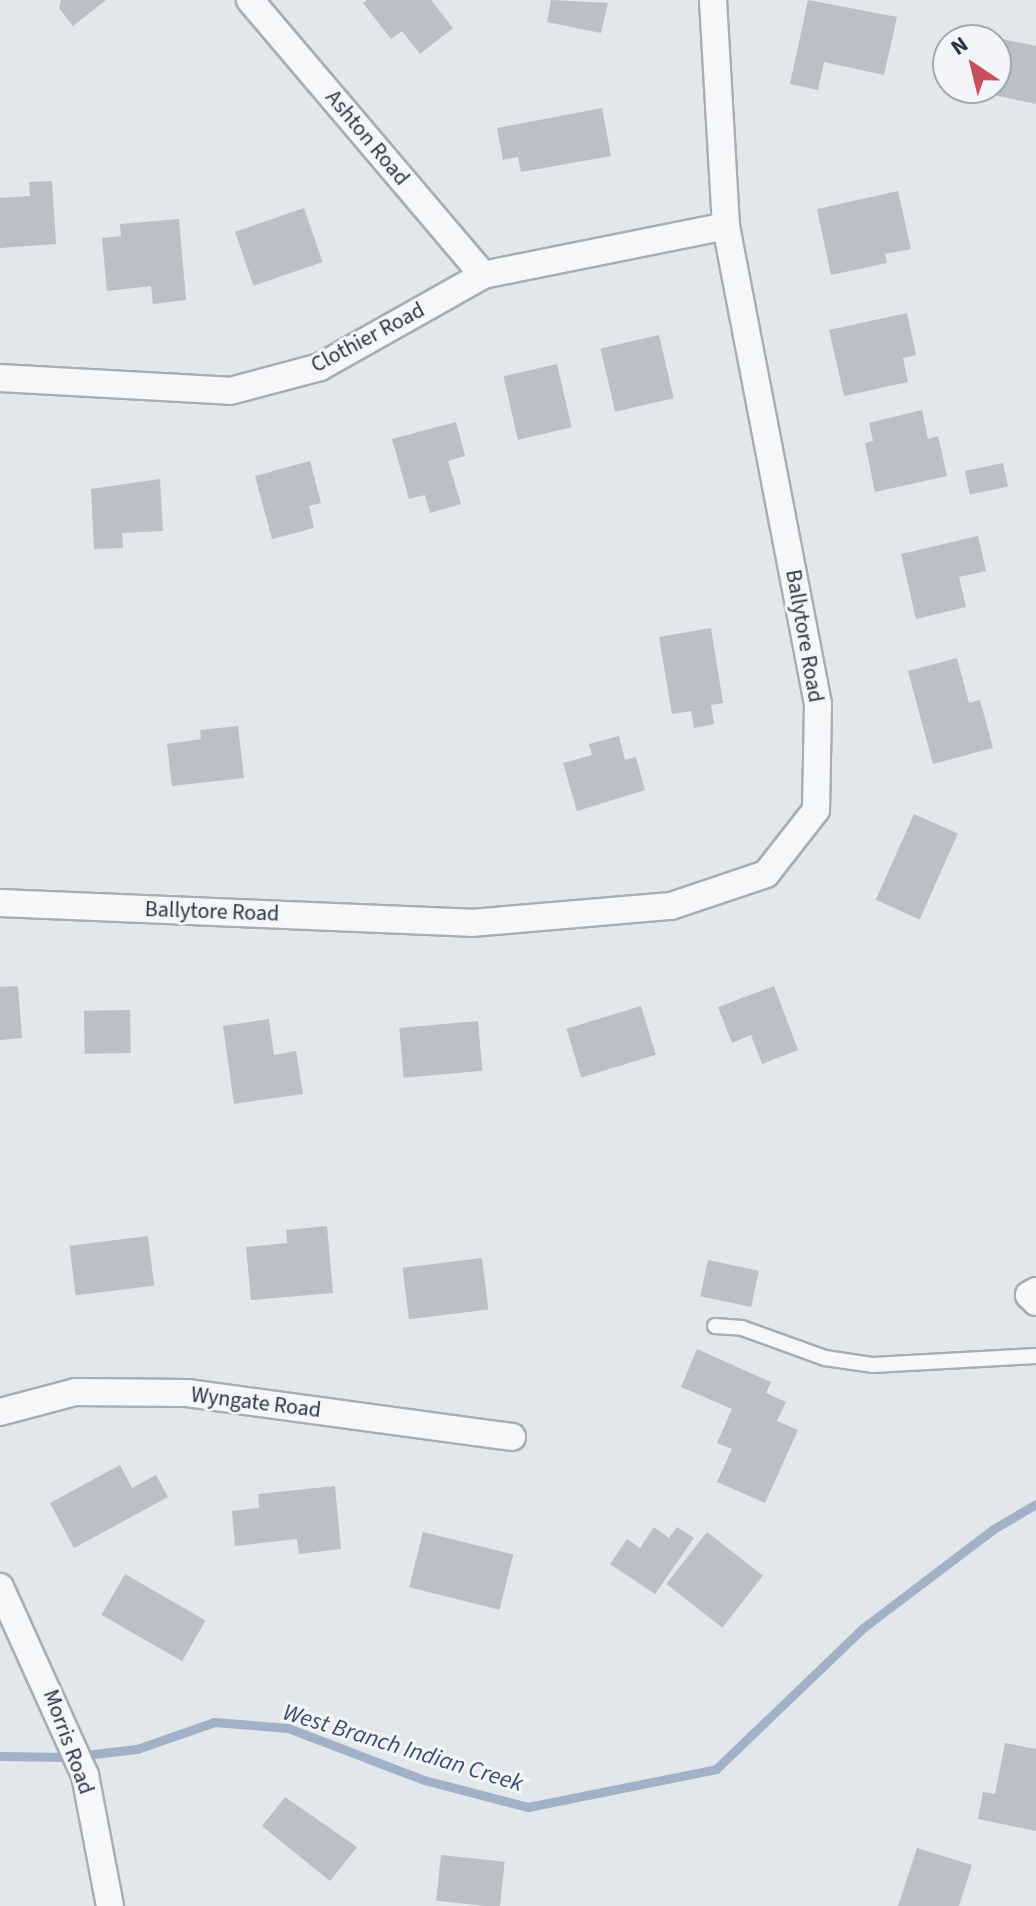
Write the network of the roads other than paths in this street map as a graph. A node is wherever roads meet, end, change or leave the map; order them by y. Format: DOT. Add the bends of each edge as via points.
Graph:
graph roads {
  1 [pos="250,0"];
  2 [pos="713,0"];
  3 [pos="726,226"];
  4 [pos="483,275"];
  5 [pos="0,378"];
  6 [pos="0,903"];
  7 [pos="715,1326"];
  8 [pos="1036,1356"];
  9 [pos="0,1412"];
  10 [pos="512,1437"];
  11 [pos="0,1587"];
  12 [pos="110,1906"];
  1 -- 4 [label="street, Ashton Road"];
  2 -- 3 [label="street, Ballytore Road"];
  3 -- 4 [label="street, Clothier Road"];
  3 -- 6 [label="street, Ballytore Road" via="818,704 816,810 766,874 671,906 471,923"];
  4 -- 5 [label="street, Clothier Road" via="320,367 230,391"];
  7 -- 8 [label="lane" via="742,1328 825,1358 873,1365"];
  9 -- 10 [label="street, Wyngate Road" via="75,1392 187,1393"];
  11 -- 12 [label="street, Morris Road" via="78,1757"];
}
